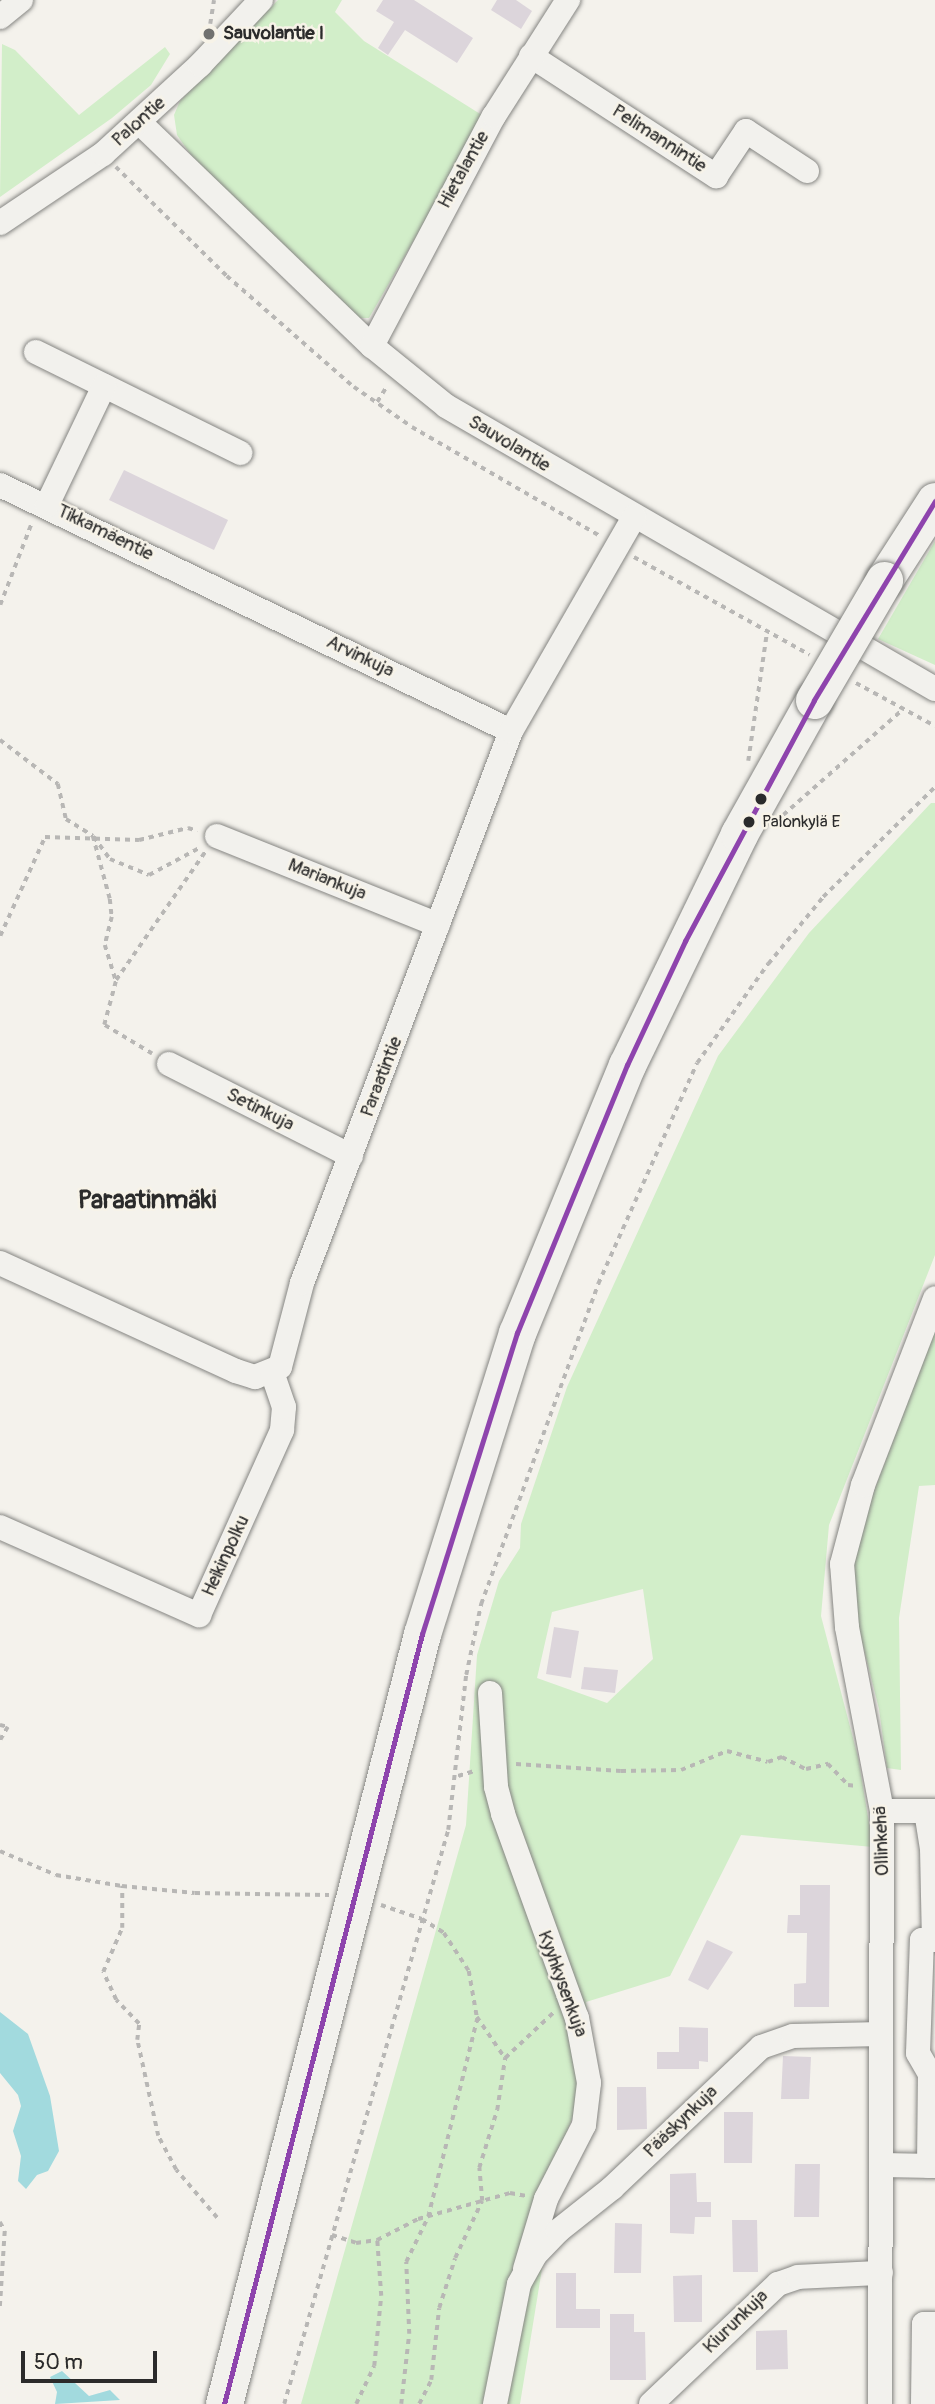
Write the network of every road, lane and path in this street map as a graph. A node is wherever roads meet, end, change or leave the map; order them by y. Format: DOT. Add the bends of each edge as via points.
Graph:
graph roads {
  1 [pos="20,0"];
  2 [pos="261,0"];
  3 [pos="568,0"];
  4 [pos="0,17"];
  5 [pos="531,56"];
  6 [pos="140,123"];
  7 [pos="807,171"];
  8 [pos="0,223"];
  9 [pos="372,346"];
  10 [pos="36,352"];
  11 [pos="104,386"];
  12 [pos="240,453"];
  13 [pos="0,485"];
  14 [pos="935,501"];
  15 [pos="43,504"];
  16 [pos="634,517"];
  17 [pos="208,583"];
  18 [pos="0,605"];
  19 [pos="767,631"];
  20 [pos="935,688"];
  21 [pos="902,710"];
  22 [pos="511,732"];
  23 [pos="0,740"];
  24 [pos="745,774"];
  25 [pos="935,787"];
  26 [pos="774,823"];
  27 [pos="93,836"];
  28 [pos="217,836"];
  29 [pos="438,925"];
  30 [pos="0,936"];
  31 [pos="117,980"];
  32 [pos="169,1064"];
  33 [pos="351,1156"];
  34 [pos="0,1263"];
  35 [pos="935,1298"];
  36 [pos="272,1373"];
  37 [pos="0,1527"];
  38 [pos="490,1693"];
  39 [pos="0,1725"];
  40 [pos="0,1741"];
  41 [pos="494,1765"];
  42 [pos="457,1777"];
  43 [pos="881,1801"];
  44 [pos="930,1811"];
  45 [pos="0,1851"];
  46 [pos="122,1886"];
  47 [pos="353,1895"];
  48 [pos="422,1919"];
  49 [pos="934,1940"];
  50 [pos="570,2004"];
  51 [pos="477,2017"];
  52 [pos="881,2034"];
  53 [pos="505,2059"];
  54 [pos="882,2165"];
  55 [pos="932,2166"];
  56 [pos="546,2199"];
  57 [pos="482,2201"];
  58 [pos="428,2217"];
  59 [pos="216,2218"];
  60 [pos="0,2222"];
  61 [pos="332,2235"];
  62 [pos="377,2240"];
  63 [pos="881,2273"];
  64 [pos="522,2276"];
  65 [pos="0,2308"];
  66 [pos="935,2324"];
  67 [pos="224,2404"];
  68 [pos="284,2404"];
  69 [pos="356,2404"];
  70 [pos="401,2404"];
  71 [pos="419,2404"];
  72 [pos="495,2404"];
  73 [pos="651,2404"];
  74 [pos="880,2404"];
  75 [pos="923,2404"];
  1 -- 4 [label="street"];
  2 -- 6 [label="street, Palontie"];
  3 -- 5 [label="street, Hietalantie"];
  5 -- 7 [label="street, Pelimannintie" via="716,176 746,131"];
  5 -- 9 [label="street, Hietalantie" via="454,187"];
  6 -- 8 [label="street, Palontie"];
  6 -- 9 [label="street, Sauvolantie"];
  9 -- 16 [label="street, Sauvolantie" via="446,406"];
  10 -- 11 [label="street"];
  11 -- 12 [label="street"];
  11 -- 15 [label="street"];
  13 -- 15 [label="street, Tikkamäentie"];
  14 -- 47 [label="highway, bridge" via="884,580 739,834 633,1052 517,1333 422,1634"];
  15 -- 17 [label="street, Tikkamäentie"];
  15 -- 18 [label="path"];
  16 -- 20 [label="street, Sauvolantie"];
  16 -- 22 [label="street, Paraatintie"];
  17 -- 22 [label="street, Arvinkuja"];
  19 -- 24 [label="path"];
  21 -- 26 [label="path"];
  22 -- 29 [label="street, Paraatintie"];
  23 -- 27 [label="path" via="58,784 66,819"];
  25 -- 42 [label="path" via="881,836 807,916 739,1003 680,1094 568,1360 488,1578 472,1640"];
  27 -- 28 [label="path" via="139,840 188,828"];
  27 -- 28 [label="path" via="124,869 149,875"];
  27 -- 30 [label="path" via="46,837"];
  27 -- 31 [label="path" via="108,888 112,917 105,944"];
  28 -- 29 [label="street, Mariankuja"];
  28 -- 31 [label="path"];
  29 -- 33 [label="street, Paraatintie"];
  31 -- 32 [label="path" via="104,1025"];
  32 -- 33 [label="street, Setinkuja"];
  33 -- 36 [label="street, Paraatintie" via="302,1283 285,1359"];
  34 -- 36 [label="street" via="236,1371 254,1377"];
  35 -- 43 [label="street, Ollinkehä" via="863,1485 842,1564 847,1627"];
  36 -- 37 [label="street, Heikinpolku" via="284,1406 282,1430 199,1615"];
  38 -- 41 [label="street, Kyyhkysenkuja"];
  39 -- 40 [label="path" via="8,1727"];
  41 -- 42 [label="path"];
  41 -- 43 [label="path" via="681,1770 727,1751 768,1762 782,1757 806,1769 828,1764 848,1784"];
  41 -- 50 [label="street, Kyyhkysenkuja" via="503,1814"];
  42 -- 48 [label="path" via="448,1830"];
  43 -- 44 [label="street"];
  43 -- 52 [label="street, Ollinkehä"];
  44 -- 49 [label="street"];
  45 -- 46 [label="path" via="56,1875"];
  46 -- 47 [label="path" via="195,1893"];
  46 -- 59 [label="path" via="122,1928 103,1972 117,2000 139,2024 137,2040 158,2136 176,2170"];
  47 -- 48 [label="path"];
  47 -- 67 [label="highway"];
  48 -- 51 [label="path" via="444,1933 469,1971"];
  48 -- 61 [label="path"];
  49 -- 55 [label="street" via="922,1940 918,2053 930,2074"];
  50 -- 53 [label="path" via="547,2017"];
  50 -- 56 [label="street, Kyyhkysenkuja" via="584,2042 587,2112"];
  51 -- 53 [label="path"];
  51 -- 58 [label="path"];
  52 -- 54 [label="street, Ollinkehä"];
  52 -- 64 [label="street, Pääskynkuja" via="793,2036 761,2047 612,2188 558,2231"];
  53 -- 57 [label="path" via="498,2110 479,2168"];
  54 -- 55 [label="street"];
  54 -- 63 [label="street, Ollinkehä"];
  56 -- 57 [label="path" via="510,2193"];
  56 -- 64 [label="street, Kyyhkysenkuja"];
  57 -- 58 [label="path"];
  57 -- 71 [label="path" via="455,2258 439,2308 431,2380"];
  58 -- 62 [label="path" via="385,2232"];
  58 -- 70 [label="path" via="406,2262 409,2334"];
  60 -- 65 [label="path" via="5,2231"];
  61 -- 62 [label="path" via="356,2243"];
  61 -- 68 [label="path"];
  62 -- 69 [label="path" via="381,2296 374,2366"];
  63 -- 73 [label="street, Kiurunkuja" via="799,2277 778,2284"];
  63 -- 74 [label="street, Ollinkehä"];
  64 -- 72 [label="street, Kyyhkysenkuja"];
  66 -- 75 [label="street" via="924,2324"];
}
